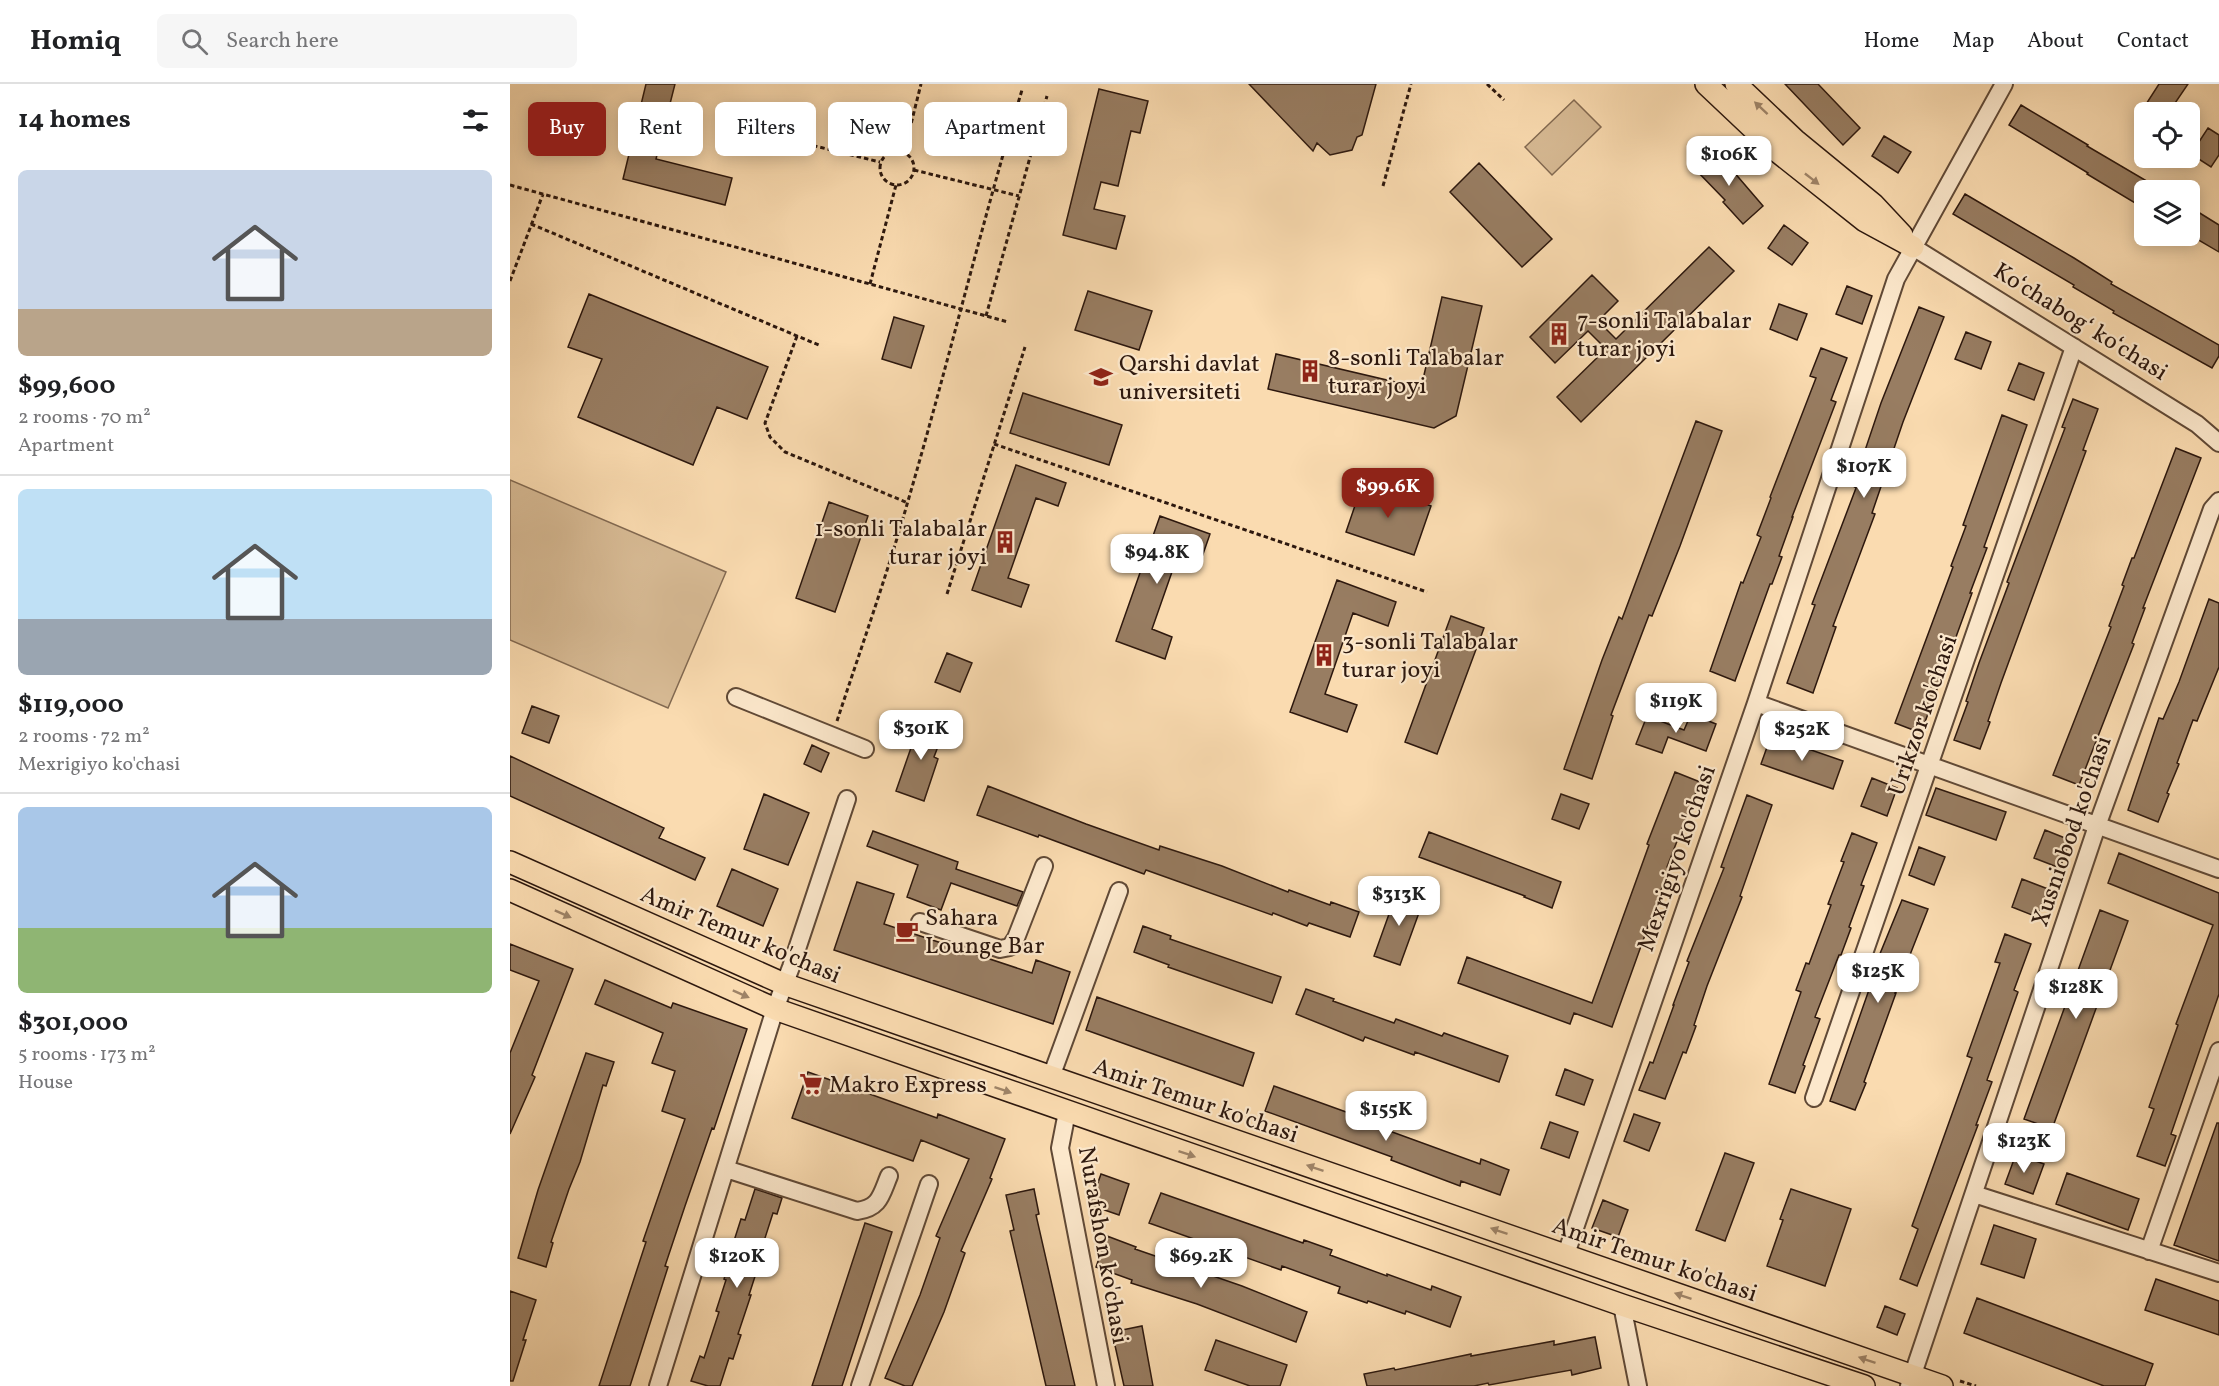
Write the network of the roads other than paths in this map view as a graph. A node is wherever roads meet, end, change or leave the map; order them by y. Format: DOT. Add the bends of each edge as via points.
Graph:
graph roads {
  1 [pos="1706,84"];
  2 [pos="1736,84"];
  3 [pos="2004,84"];
  4 [pos="1913,247"];
  5 [pos="2074,348"];
  6 [pos="2219,443"];
  7 [pos="2217,507"];
  8 [pos="736,697"];
  9 [pos="1756,703"];
  10 [pos="865,749"];
  11 [pos="1930,765"];
  12 [pos="847,799"];
  13 [pos="2097,826"];
  14 [pos="510,862"];
  15 [pos="1044,866"];
  16 [pos="2219,869"];
  17 [pos="510,890"];
  18 [pos="1119,891"];
  19 [pos="920,922"];
  20 [pos="784,984"];
  21 [pos="775,1009"];
  22 [pos="2219,1051"];
  23 [pos="1051,1077"];
  24 [pos="1814,1098"];
  25 [pos="1067,1112"];
  26 [pos="726,1169"];
  27 [pos="889,1176"];
  28 [pos="929,1184"];
  29 [pos="1974,1194"];
  30 [pos="2148,1251"];
  31 [pos="1566,1254"];
  32 [pos="2219,1273"];
  33 [pos="1622,1305"];
  34 [pos="1911,1381"];
  35 [pos="1633,1385"];
  36 [pos="658,1386"];
  37 [pos="860,1386"];
  38 [pos="1106,1386"];
  39 [pos="1864,1386"];
  40 [pos="1942,1386"];
  1 -- 4 [label="main road, Ko‘chabog‘ ko‘chasi, one-way" via="1778,152 1865,221"];
  4 -- 2 [label="main road, Ko‘chabog‘ ko‘chasi, one-way" via="1873,204 1795,140"];
  3 -- 4 [label="street, Mexrigiyo ko'chasi"];
  4 -- 5 [label="street, Ko‘chabog‘ ko‘chasi"];
  4 -- 9 [label="street, Mexrigiyo ko'chasi" via="1896,279"];
  5 -- 6 [label="street, Ko‘chabog‘ ko‘chasi" via="2197,424"];
  5 -- 11 [label="street, Urikzor ko'chasi"];
  7 -- 13 [label="street, Xusniobod ko'chasi"];
  8 -- 10 [label="street"];
  9 -- 11 [label="street"];
  9 -- 31 [label="street, Mexrigiyo ko'chasi"];
  11 -- 13 [label="street"];
  11 -- 24 [label="street, Urikzor ko'chasi"];
  12 -- 20 [label="street"];
  13 -- 16 [label="street"];
  13 -- 29 [label="street, Xusniobod ko'chasi"];
  14 -- 20 [label="main road, Amir Temur ko'chasi"];
  15 -- 19 [label="street" via="1010,947 1000,949"];
  17 -- 21 [label="main road, one-way"];
  18 -- 23 [label="street"];
  20 -- 21 [label="street"];
  20 -- 23 [label="main road, Amir Temur ko'chasi"];
  21 -- 25 [label="main road, one-way"];
  21 -- 26 [label="street"];
  22 -- 30 [label="street"];
  31 -- 23 [label="main road, Amir Temur ko'chasi, one-way"];
  25 -- 33 [label="main road, one-way"];
  25 -- 38 [label="street, Nurafshon ko'chasi" via="1060,1148"];
  26 -- 27 [label="street" via="857,1211 868,1210 877,1203"];
  26 -- 36 [label="street"];
  28 -- 37 [label="street"];
  29 -- 30 [label="street"];
  29 -- 34 [label="street, Xusniobod ko'chasi"];
  30 -- 32 [label="street"];
  34 -- 31 [label="main road, Amir Temur ko'chasi, one-way"];
  33 -- 35 [label="street"];
  33 -- 39 [label="main road"];
  34 -- 40 [label="main road, Amir Temur ko'chasi"];
}
